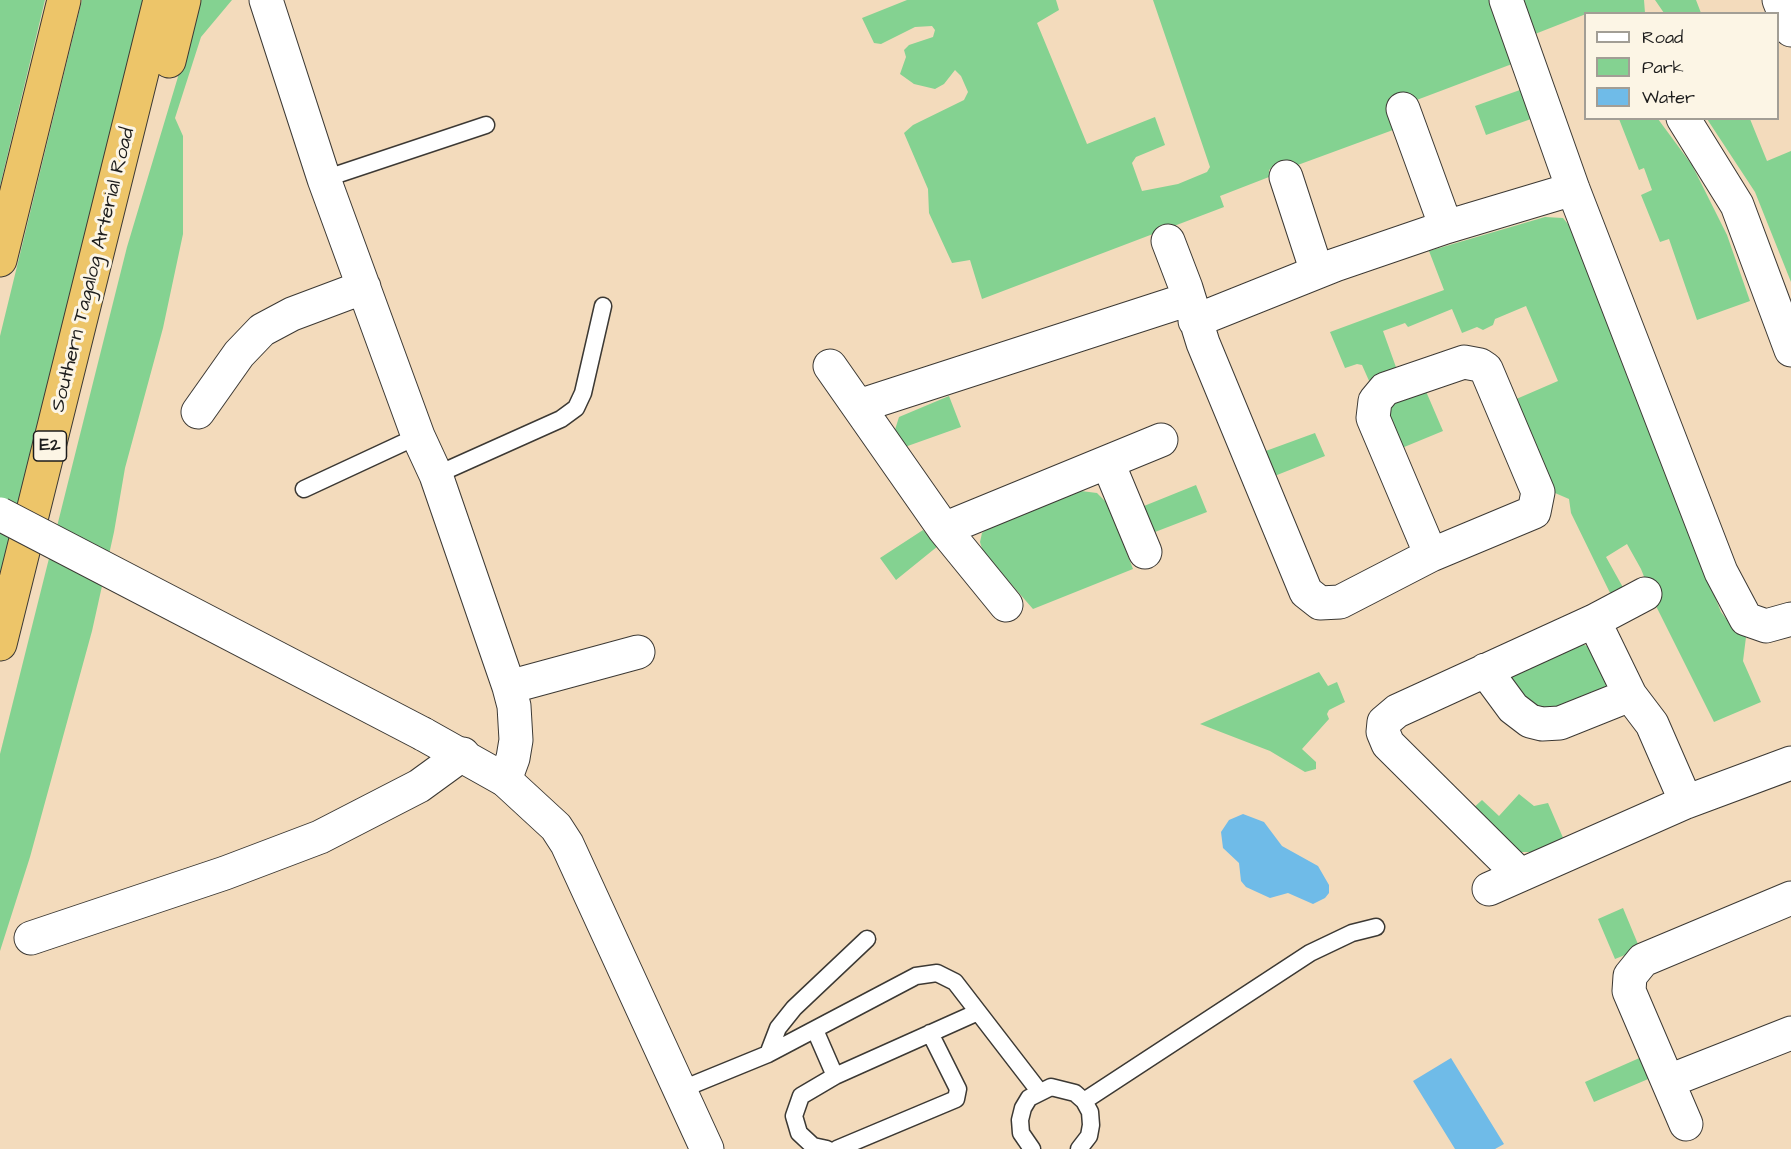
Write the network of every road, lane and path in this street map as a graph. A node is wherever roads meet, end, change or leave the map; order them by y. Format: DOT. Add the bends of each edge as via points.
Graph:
graph roads {
  1 [pos="64,0"];
  2 [pos="160,0"];
  3 [pos="184,0"];
  4 [pos="266,0"];
  5 [pos="1506,0"];
  6 [pos="1403,109"];
  7 [pos="1684,120"];
  8 [pos="486,125"];
  9 [pos="1286,177"];
  10 [pos="324,179"];
  11 [pos="1574,189"];
  12 [pos="1446,227"];
  13 [pos="1168,241"];
  14 [pos="99,248"];
  15 [pos="0,260"];
  16 [pos="1317,272"];
  17 [pos="364,286"];
  18 [pos="603,306"];
  19 [pos="1192,310"];
  20 [pos="1791,350"];
  21 [pos="830,366"];
  22 [pos="859,406"];
  23 [pos="198,412"];
  24 [pos="418,436"];
  25 [pos="1161,440"];
  26 [pos="1108,463"];
  27 [pos="436,475"];
  28 [pos="304,489"];
  29 [pos="0,514"];
  30 [pos="944,529"];
  31 [pos="1145,552"];
  32 [pos="1431,555"];
  33 [pos="1645,594"];
  34 [pos="1006,605"];
  35 [pos="1791,619"];
  36 [pos="1594,621"];
  37 [pos="0,644"];
  38 [pos="638,652"];
  39 [pos="1485,670"];
  40 [pos="509,687"];
  41 [pos="1630,695"];
  42 [pos="463,754"];
  43 [pos="1791,763"];
  44 [pos="505,780"];
  45 [pos="1686,802"];
  46 [pos="1519,874"];
  47 [pos="1489,889"];
  48 [pos="1791,898"];
  49 [pos="1376,927"];
  50 [pos="31,938"];
  51 [pos="867,939"];
  52 [pos="978,1012"];
  53 [pos="815,1030"];
  54 [pos="930,1033"];
  55 [pos="1791,1033"];
  56 [pos="768,1054"];
  57 [pos="836,1076"];
  58 [pos="1669,1081"];
  59 [pos="680,1090"];
  60 [pos="1039,1091"];
  61 [pos="1084,1101"];
  62 [pos="1686,1124"];
  63 [pos="1081,1148"];
  64 [pos="707,1149"];
  65 [pos="828,1149"];
  66 [pos="837,1149"];
  67 [pos="1032,1149"];
  1 -- 15 [label="highway"];
  2 -- 14 [label="highway, Southern Tagalog Arterial Road / E2"];
  3 -- 14 [label="highway" via="159,98"];
  4 -- 10 [label="street"];
  5 -- 11 [label="street"];
  6 -- 12 [label="street"];
  7 -- 20 [label="street" via="1737,205"];
  8 -- 10 [label="lane"];
  9 -- 16 [label="street"];
  10 -- 17 [label="street"];
  11 -- 12 [label="street"];
  11 -- 35 [label="street" via="1714,556 1740,611 1746,619 1761,625"];
  12 -- 16 [label="street"];
  13 -- 19 [label="street"];
  14 -- 37 [label="highway, Southern Tagalog Arterial Road / E2"];
  16 -- 19 [label="street"];
  17 -- 23 [label="street" via="262,330 239,354"];
  17 -- 24 [label="street"];
  18 -- 27 [label="lane" via="576,408 561,419"];
  19 -- 22 [label="street"];
  19 -- 32 [label="street" via="1312,599 1320,603 1340,602"];
  21 -- 22 [label="street"];
  22 -- 30 [label="street"];
  24 -- 27 [label="street"];
  24 -- 28 [label="lane"];
  25 -- 26 [label="street"];
  26 -- 30 [label="street"];
  26 -- 31 [label="street"];
  27 -- 40 [label="street"];
  29 -- 42 [label="street, bridge"];
  30 -- 34 [label="street"];
  32 -- 32 [label="street" via="1373,418 1375,401 1386,389 1464,362 1480,364 1491,376 1539,499 1530,516"];
  33 -- 36 [label="street"];
  36 -- 39 [label="street"];
  36 -- 41 [label="street"];
  38 -- 40 [label="street"];
  39 -- 41 [label="street" via="1513,708 1530,721 1542,724 1560,723"];
  39 -- 46 [label="street" via="1396,711 1384,722 1383,732 1388,744"];
  40 -- 44 [label="street" via="516,740"];
  41 -- 45 [label="street" via="1652,724"];
  42 -- 44 [label="street"];
  42 -- 50 [label="street" via="419,786 320,837"];
  43 -- 45 [label="street"];
  44 -- 59 [label="street" via="544,813 567,844"];
  45 -- 46 [label="street"];
  46 -- 47 [label="street"];
  48 -- 58 [label="street" via="1643,960 1634,969 1629,991"];
  49 -- 61 [label="lane" via="1352,933 1310,953"];
  51 -- 56 [label="lane" via="794,1008 778,1028"];
  52 -- 53 [label="lane" via="955,982 937,973 916,976"];
  52 -- 54 [label="lane"];
  52 -- 60 [label="lane"];
  53 -- 56 [label="lane"];
  53 -- 57 [label="lane"];
  54 -- 57 [label="lane"];
  54 -- 66 [label="lane" via="958,1089 956,1099"];
  55 -- 58 [label="street"];
  56 -- 59 [label="lane"];
  57 -- 65 [label="lane" via="801,1096 794,1116 799,1132 813,1146"];
  58 -- 62 [label="street"];
  59 -- 64 [label="street"];
  60 -- 61 [label="lane" via="1064,1088"];
  60 -- 67 [label="lane" via="1026,1103 1020,1120 1021,1132"];
  61 -- 63 [label="lane" via="1091,1125"];
}
